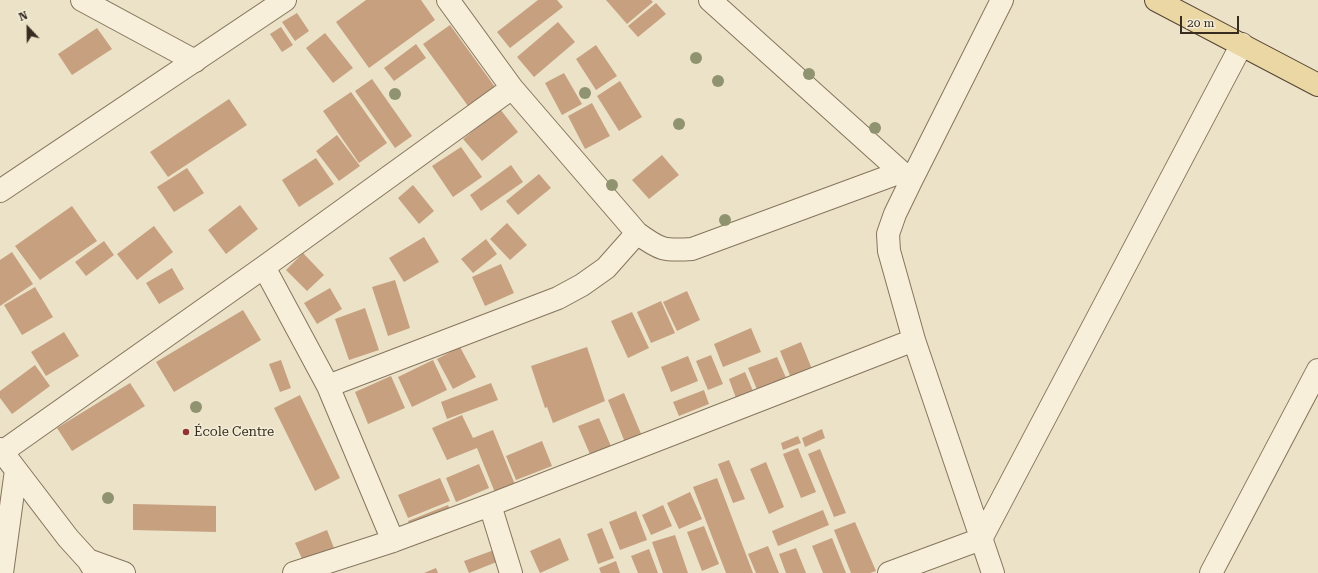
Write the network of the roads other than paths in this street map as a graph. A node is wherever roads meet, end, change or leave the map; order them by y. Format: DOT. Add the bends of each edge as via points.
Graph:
graph roads {
  1 [pos="82,0"];
  2 [pos="285,0"];
  3 [pos="448,0"];
  4 [pos="710,0"];
  5 [pos="1002,0"];
  6 [pos="1156,0"];
  7 [pos="1242,44"];
  8 [pos="195,61"];
  9 [pos="1318,85"];
  10 [pos="512,88"];
  11 [pos="906,176"];
  12 [pos="3,186"];
  13 [pos="637,234"];
  14 [pos="264,267"];
  15 [pos="914,340"];
  16 [pos="1318,370"];
  17 [pos="328,386"];
  18 [pos="1,451"];
  19 [pos="16,470"];
  20 [pos="490,505"];
  21 [pos="981,539"];
  22 [pos="393,542"];
  23 [pos="92,566"];
  24 [pos="2,573"];
  25 [pos="124,573"];
  26 [pos="294,573"];
  27 [pos="511,573"];
  28 [pos="889,573"];
  29 [pos="993,573"];
  30 [pos="1211,573"];
  1 -- 8 [label="street"];
  2 -- 8 [label="street"];
  3 -- 10 [label="street"];
  4 -- 11 [label="street"];
  5 -- 11 [label="street"];
  6 -- 7 [label="main road"];
  7 -- 9 [label="main road"];
  7 -- 21 [label="street"];
  8 -- 12 [label="street"];
  10 -- 13 [label="street"];
  10 -- 14 [label="street"];
  11 -- 13 [label="street" via="692,249 670,250 654,246"];
  11 -- 15 [label="street" via="888,234 888,250"];
  13 -- 17 [label="street" via="606,268 558,298"];
  14 -- 17 [label="street"];
  14 -- 18 [label="street"];
  15 -- 20 [label="street"];
  15 -- 21 [label="street"];
  16 -- 30 [label="street"];
  17 -- 22 [label="street"];
  18 -- 19 [label="street"];
  19 -- 23 [label="street"];
  19 -- 24 [label="street"];
  20 -- 22 [label="street"];
  20 -- 27 [label="street"];
  21 -- 28 [label="street"];
  21 -- 29 [label="street"];
  22 -- 26 [label="street"];
  23 -- 25 [label="street"];
}
